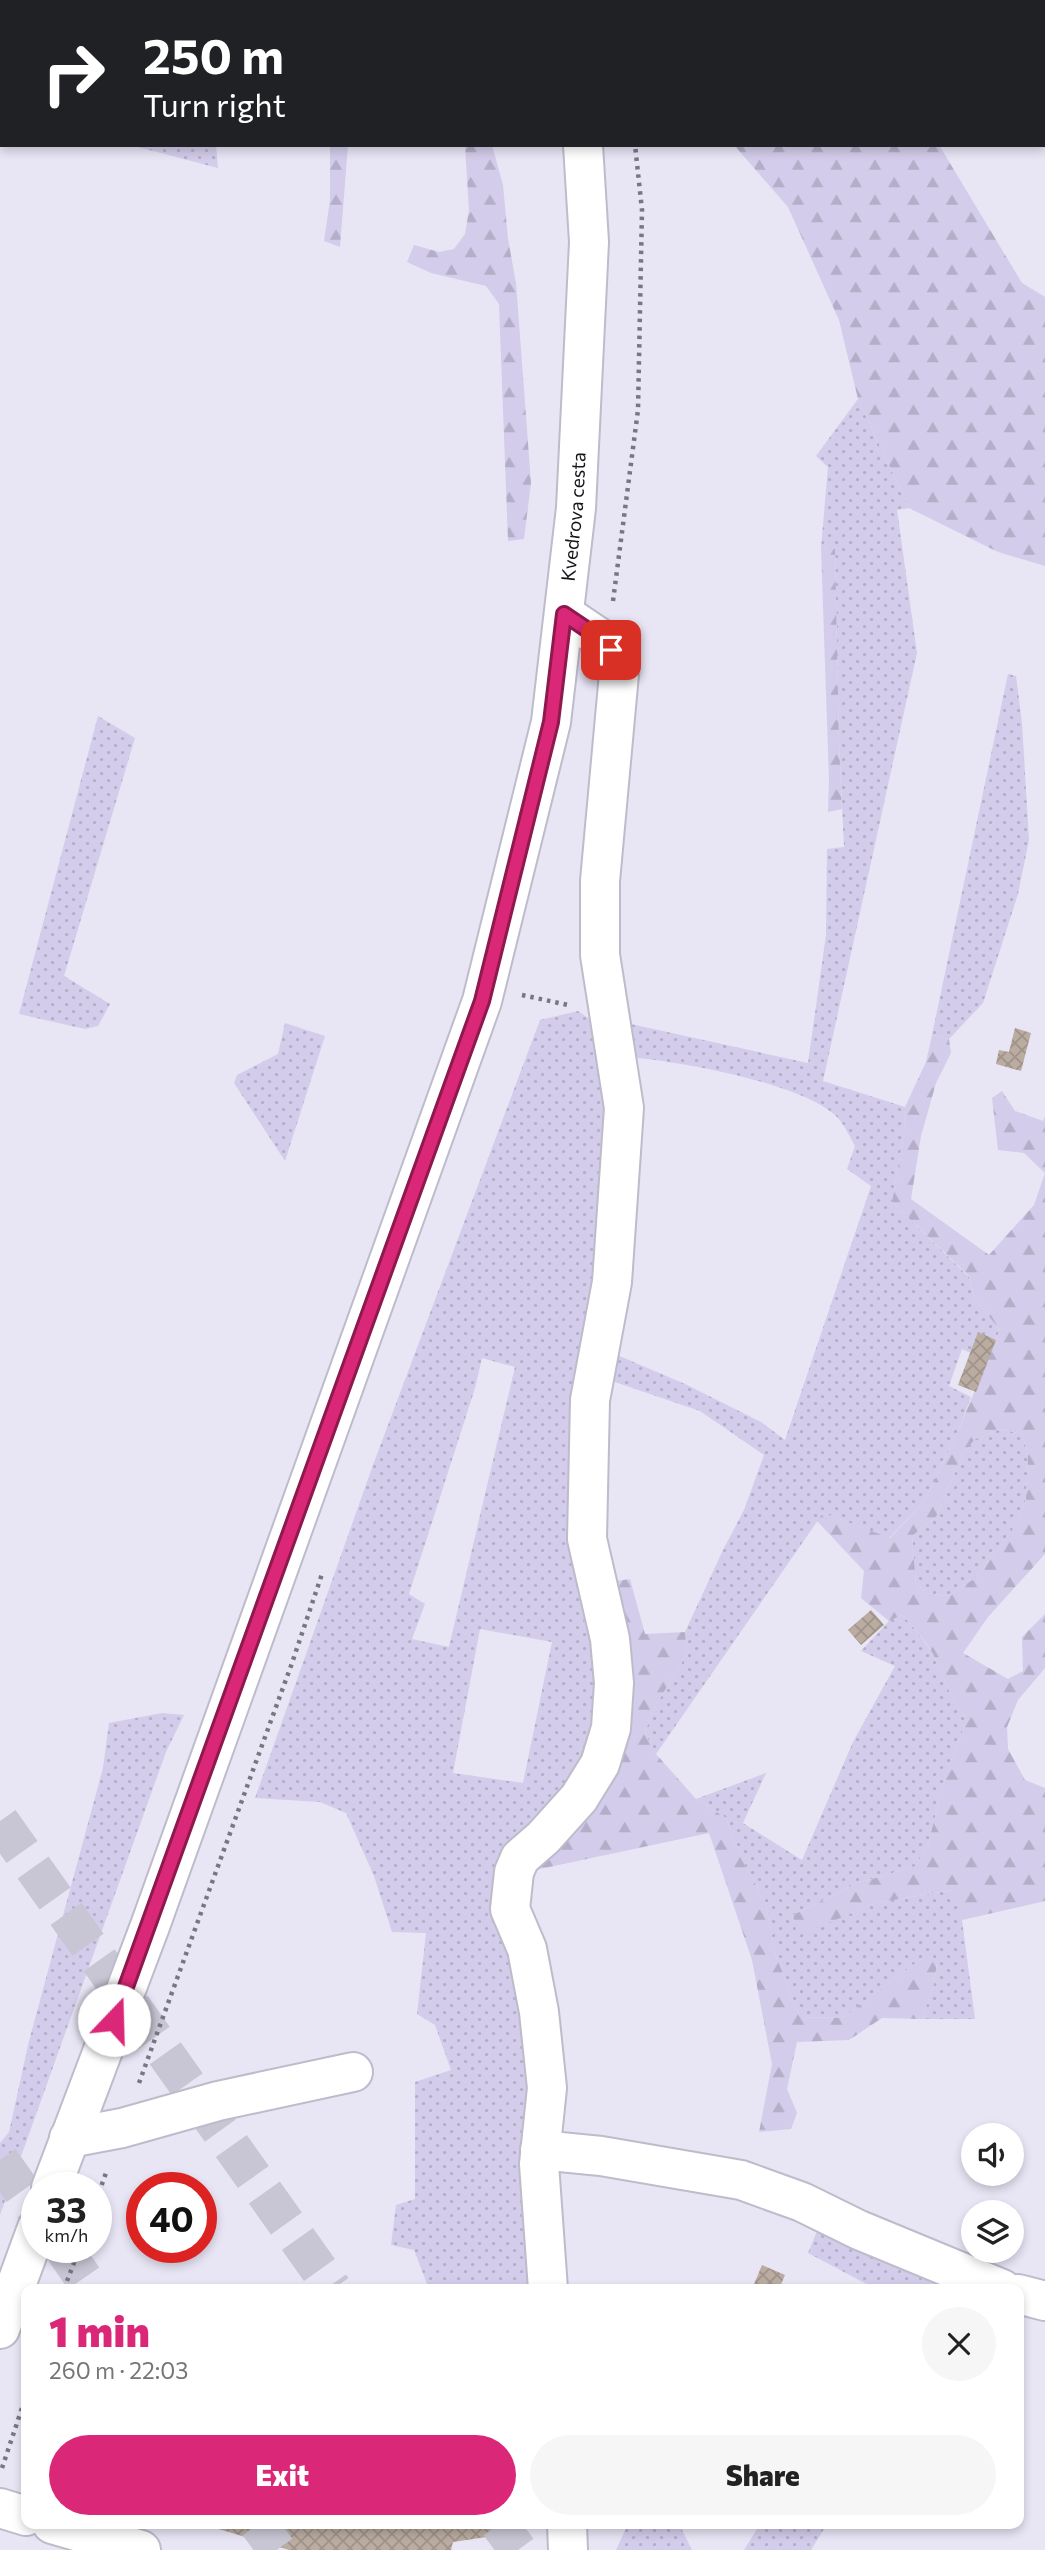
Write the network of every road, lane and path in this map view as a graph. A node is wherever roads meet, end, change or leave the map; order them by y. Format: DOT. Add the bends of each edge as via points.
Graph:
graph roads {
  1 [pos="583,147"];
  2 [pos="564,614"];
  3 [pos="517,994"];
  4 [pos="609,1013"];
  5 [pos="352,2072"];
  6 [pos="69,2138"];
  7 [pos="540,2150"];
  8 [pos="57,2172"];
  9 [pos="24,2263"];
  10 [pos="74,2263"];
  11 [pos="66,2284"];
  12 [pos="548,2284"];
  13 [pos="990,2284"];
  14 [pos="1024,2296"];
  15 [pos="1045,2301"];
  16 [pos="0,2329"];
  17 [pos="21,2411"];
  18 [pos="2,2468"];
  19 [pos="0,2508"];
  20 [pos="21,2514"];
  21 [pos="69,2529"];
  22 [pos="567,2529"];
  23 [pos="141,2550"];
  24 [pos="568,2550"];
  1 -- 2 [label="street, Kvedrova cesta" via="589,242 576,508"];
  2 -- 4 [label="street" via="604,641 620,663 600,881 600,955"];
  2 -- 6 [label="street, Kvedrova cesta" via="551,722 482,1001 155,1913"];
  3 -- 4 [label="path"];
  4 -- 7 [label="street" via="624,1108 612,1282 590,1400 587,1539 610,1639 614,1683 611,1728 600,1764 579,1798 520,1858 514,1872 510,1909 527,1948 547,2088"];
  5 -- 6 [label="street"];
  6 -- 8 [label="street, Kvedrova cesta"];
  7 -- 12 [label="street"];
  7 -- 13 [label="street" via="741,2180"];
  9 -- 16 [label="street"];
  10 -- 11 [label="path"];
  14 -- 15 [label="street"];
  17 -- 18 [label="path"];
  19 -- 20 [label="street"];
  21 -- 23 [label="street"];
  22 -- 24 [label="street"];
}
